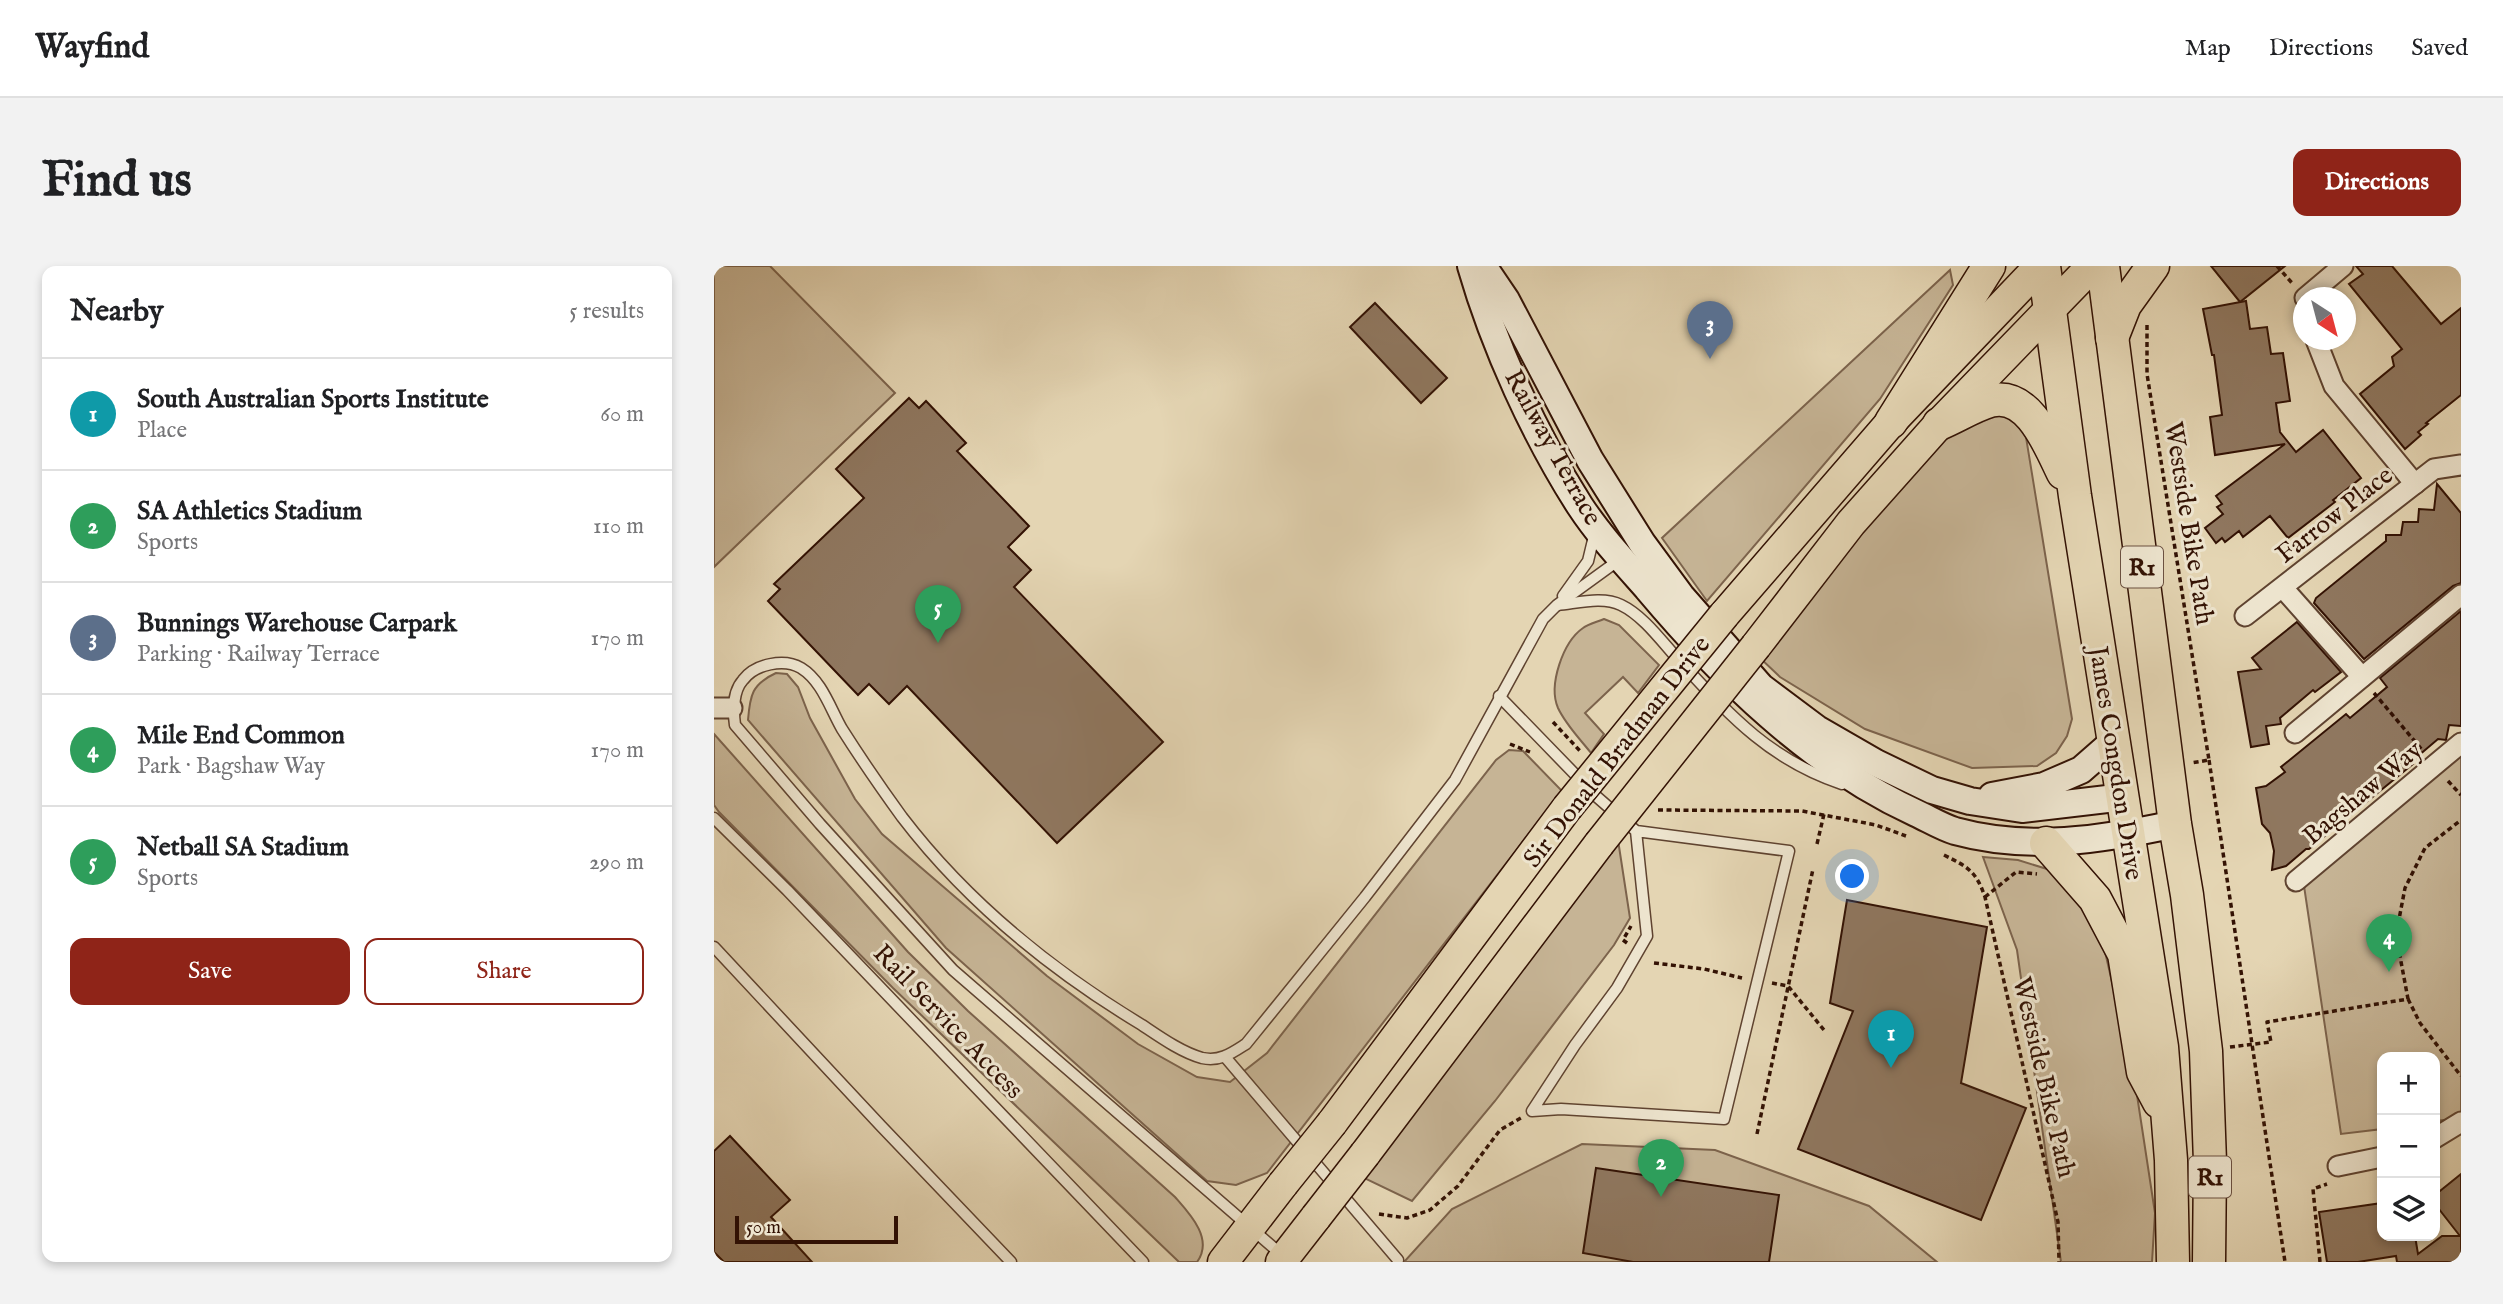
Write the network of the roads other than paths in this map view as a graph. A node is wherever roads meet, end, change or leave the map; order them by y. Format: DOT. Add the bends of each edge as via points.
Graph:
graph roads {
  1 [pos="1471,266"];
  2 [pos="1483,266"];
  3 [pos="1989,266"];
  4 [pos="2042,266"];
  5 [pos="2092,266"];
  6 [pos="2103,266"];
  7 [pos="2153,266"];
  8 [pos="2343,266"];
  9 [pos="2318,287"];
  10 [pos="2050,308"];
  11 [pos="2112,340"];
  12 [pos="2320,350"];
  13 [pos="1891,422"];
  14 [pos="1940,424"];
  15 [pos="2461,465"];
  16 [pos="2415,484"];
  17 [pos="2075,496"];
  18 [pos="1596,526"];
  19 [pos="1631,551"];
  20 [pos="2283,588"];
  21 [pos="2461,595"];
  22 [pos="1557,605"];
  23 [pos="2245,617"];
  24 [pos="2361,677"];
  25 [pos="1499,696"];
  26 [pos="723,708"];
  27 [pos="2295,733"];
  28 [pos="2113,742"];
  29 [pos="2461,743"];
  30 [pos="2124,797"];
  31 [pos="1883,798"];
  32 [pos="1970,801"];
  33 [pos="2173,809"];
  34 [pos="714,818"];
  35 [pos="1636,831"];
  36 [pos="2129,834"];
  37 [pos="2046,843"];
  38 [pos="2296,881"];
  39 [pos="714,947"];
  40 [pos="1226,1058"];
  41 [pos="2207,1092"];
  42 [pos="2168,1118"];
  43 [pos="2461,1122"];
  44 [pos="2440,1135"];
  45 [pos="2377,1158"];
  46 [pos="2338,1166"];
  47 [pos="1250,1227"];
  48 [pos="1283,1260"];
  49 [pos="1398,1260"];
  50 [pos="1011,1262"];
  51 [pos="1143,1262"];
  52 [pos="1223,1262"];
  53 [pos="2173,1262"];
  54 [pos="2208,1262"];
  55 [pos="2229,1262"];
  1 -- 18 [label="main road, Railway Terrace" via="1496,341 1536,426"];
  2 -- 19 [label="main road, Railway Terrace" via="1506,300 1590,460"];
  3 -- 13 [label="highway"];
  4 -- 10 [label="highway, James Congdon Drive / R1"];
  4 -- 13 [label="main road, Sir Donald Bradman Drive"];
  5 -- 10 [label="main road, Sir Donald Bradman Drive"];
  6 -- 11 [label="highway, James Congdon Drive / R1"];
  7 -- 11 [label="highway" via="2125,305"];
  8 -- 9 [label="street"];
  10 -- 14 [label="main road, Sir Donald Bradman Drive"];
  10 -- 17 [label="highway, James Congdon Drive / R1"];
  11 -- 33 [label="highway, James Congdon Drive / R1"];
  12 -- 16 [label="street" via="2334,386"];
  13 -- 47 [label="main road, Sir Donald Bradman Drive, bridge" via="1724,615 1567,808"];
  14 -- 17 [label="highway" via="1993,400 2014,403 2035,419"];
  14 -- 48 [label="main road, Sir Donald Bradman Drive, bridge" via="1852,523 1599,844"];
  15 -- 16 [label="street, Farrow Place" via="2434,469"];
  16 -- 20 [label="street, Farrow Place"];
  17 -- 28 [label="highway, James Congdon Drive / R1"];
  18 -- 19 [label="main road, Railway Terrace"];
  18 -- 22 [label="lane" via="1588,561"];
  19 -- 22 [label="lane"];
  19 -- 31 [label="main road, Railway Terrace" via="1664,609 1749,698 1798,739"];
  19 -- 32 [label="main road, Railway Terrace" via="1681,596 1761,687 1817,729 1876,764 1932,790"];
  20 -- 23 [label="street, Farrow Place"];
  20 -- 24 [label="street"];
  21 -- 24 [label="street"];
  22 -- 25 [label="lane" via="1542,619"];
  22 -- 31 [label="lane" via="1605,600 1622,605 1735,720 1774,752 1823,778"];
  24 -- 27 [label="street"];
  25 -- 35 [label="lane"];
  25 -- 40 [label="lane" via="1455,780 1246,1044"];
  26 -- 40 [label="lane" via="742,680 761,666 799,666 815,680 904,818 977,901 1064,975 1111,1007 1187,1052"];
  26 -- 47 [label="lane" via="953,971"];
  28 -- 30 [label="highway, James Congdon Drive / R1"];
  28 -- 32 [label="main road" via="2081,770 2044,786"];
  29 -- 38 [label="street, Bagshaw Way"];
  30 -- 32 [label="main road, Railway Terrace" via="2022,809"];
  30 -- 33 [label="highway"];
  30 -- 36 [label="highway, James Congdon Drive / R1"];
  31 -- 37 [label="main road, Railway Terrace" via="1953,830"];
  33 -- 36 [label="main road, Railway Terrace"];
  33 -- 41 [label="highway, James Congdon Drive / R1" via="2188,895"];
  34 -- 51 [label="lane, Rail Service Access"];
  35 -- 35 [label="lane" via="1789,851 1724,1119 1532,1111 1647,936"];
  36 -- 37 [label="main road, Railway Terrace"];
  36 -- 42 [label="highway, James Congdon Drive / R1" via="2162,1047"];
  37 -- 42 [label="highway" via="2095,899 2124,954 2143,1072"];
  39 -- 50 [label="lane"];
  40 -- 49 [label="lane"];
  41 -- 54 [label="highway, James Congdon Drive / R1"];
  41 -- 55 [label="highway" via="2230,1143"];
  42 -- 53 [label="highway, James Congdon Drive / R1"];
  43 -- 44 [label="street"];
  45 -- 46 [label="street"];
  47 -- 48 [label="lane"];
  47 -- 52 [label="main road, Sir Donald Bradman Drive"];
}
